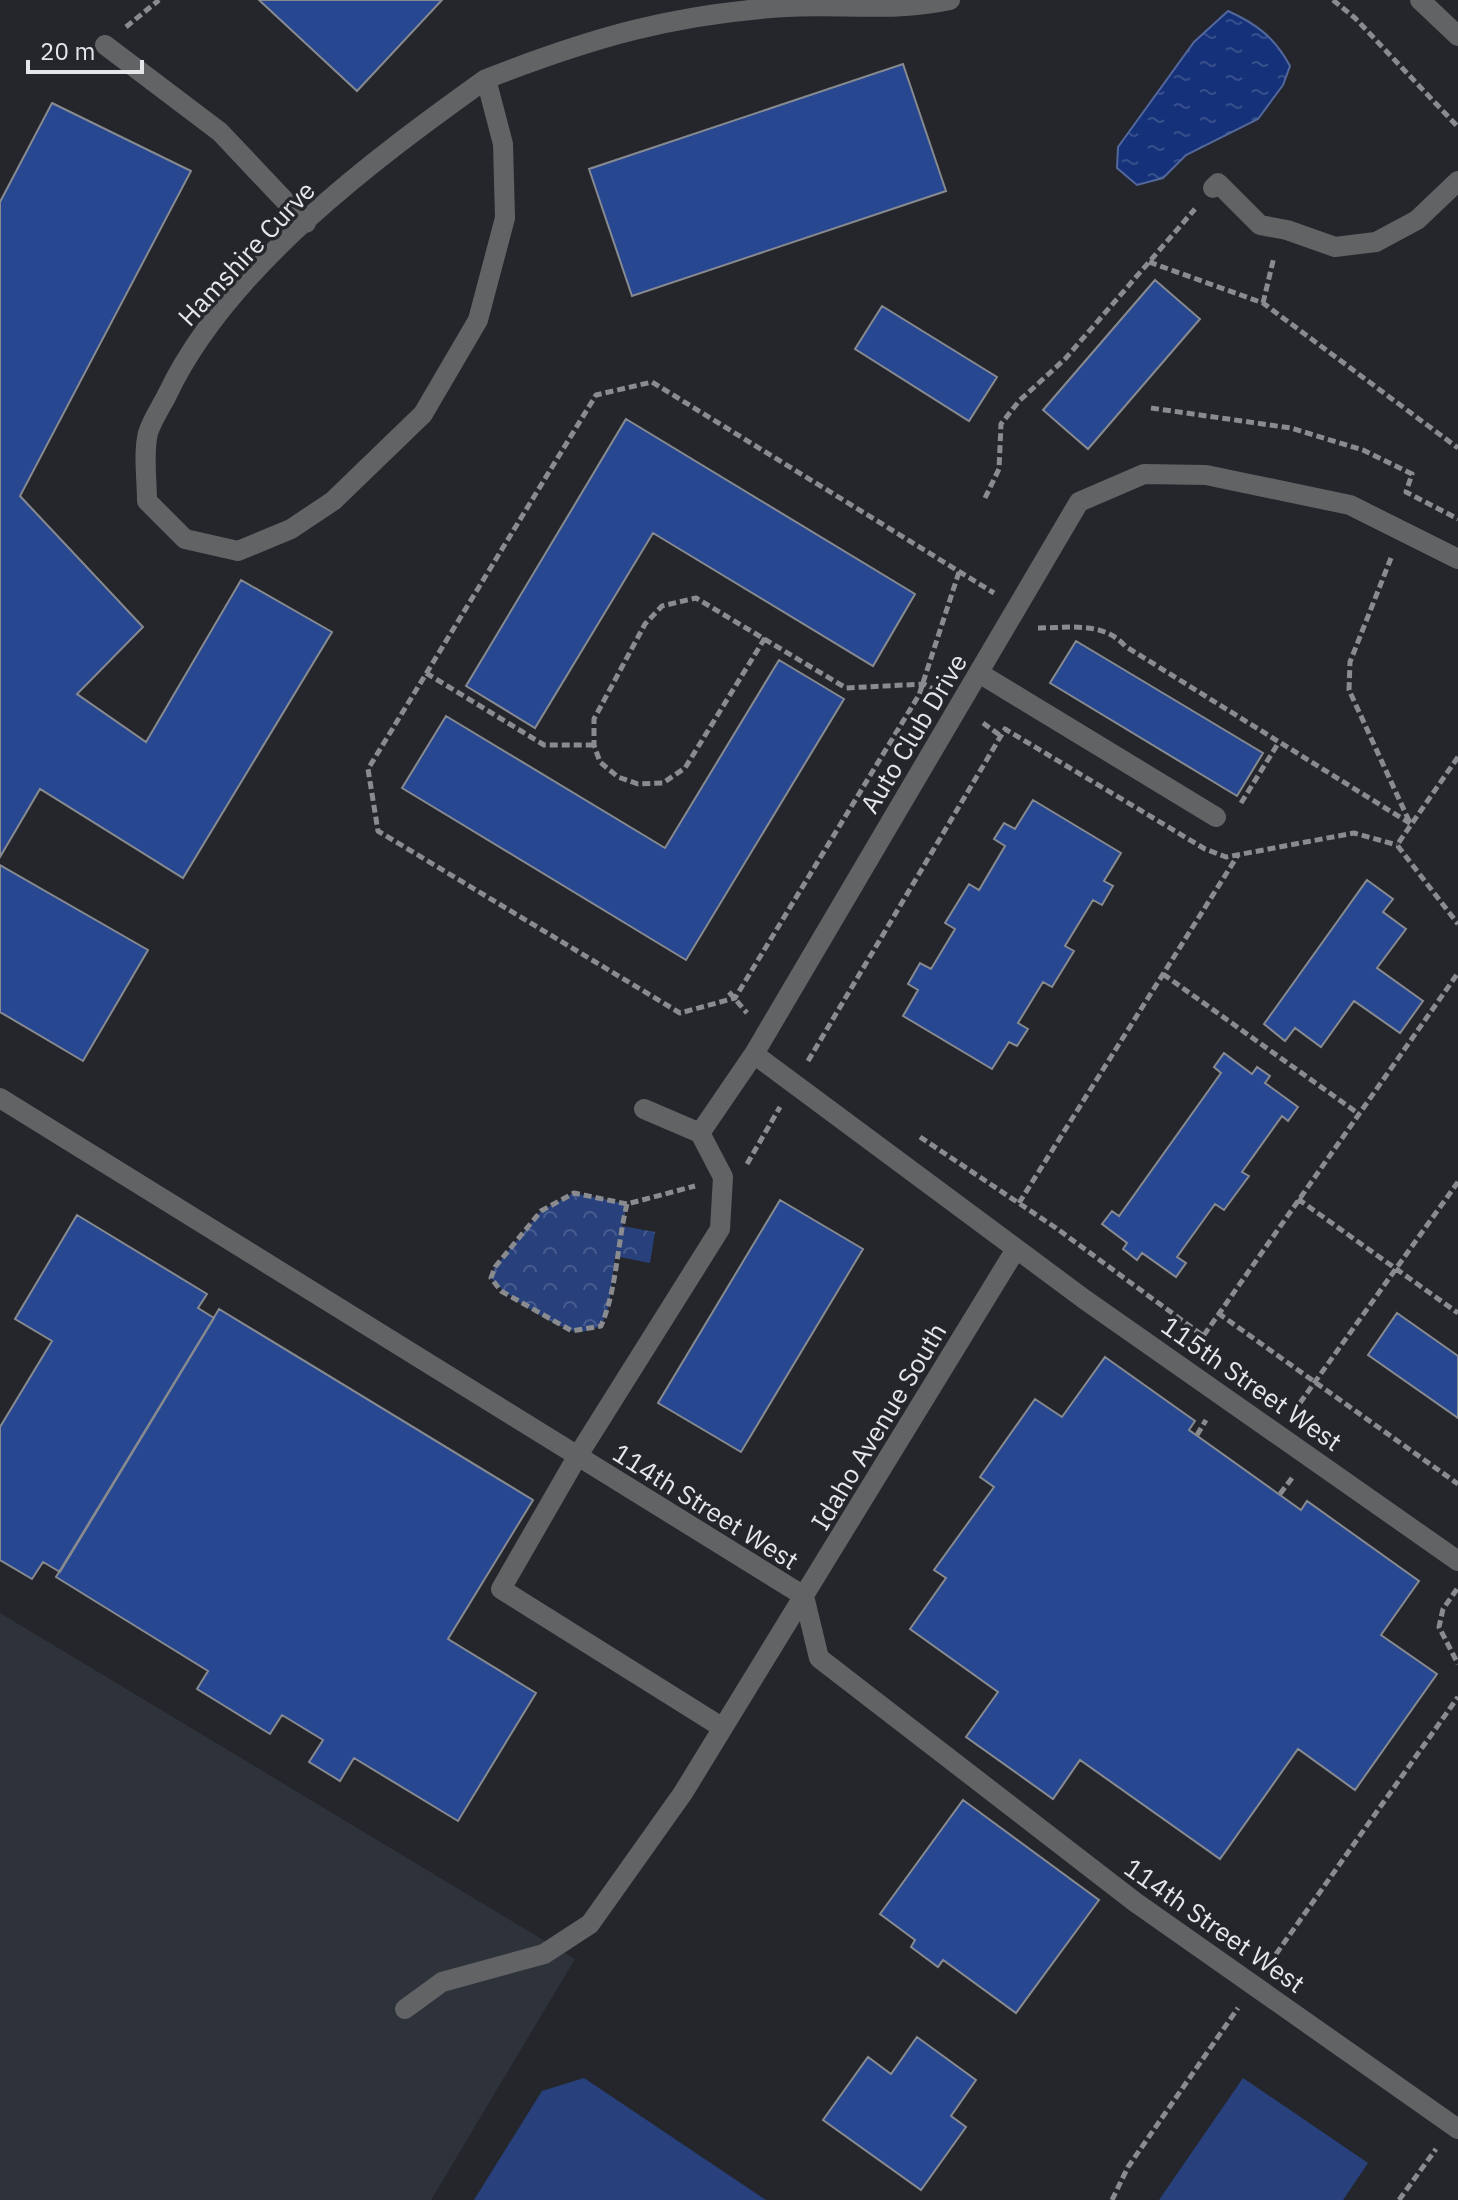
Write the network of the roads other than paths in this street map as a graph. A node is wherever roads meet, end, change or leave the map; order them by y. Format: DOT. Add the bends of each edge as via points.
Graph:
graph roads {
  1 [pos="950,0"];
  2 [pos="1420,0"];
  3 [pos="1458,36"];
  4 [pos="105,45"];
  5 [pos="486,79"];
  6 [pos="1458,181"];
  7 [pos="1213,188"];
  8 [pos="306,223"];
  9 [pos="1458,559"];
  10 [pos="979,673"];
  11 [pos="1216,817"];
  12 [pos="754,1054"];
  13 [pos="0,1098"];
  14 [pos="644,1109"];
  15 [pos="700,1133"];
  16 [pos="1016,1249"];
  17 [pos="577,1457"];
  18 [pos="1458,1561"];
  19 [pos="804,1596"];
  20 [pos="723,1728"];
  21 [pos="405,2009"];
  22 [pos="1456,2128"];
  1 -- 5 [label="street, Hamshire Curve" via="922,6 787,7 683,17 580,43"];
  2 -- 3 [label="street"];
  4 -- 8 [label="street" via="220,132"];
  5 -- 8 [label="street, Hamshire Curve" via="393,146"];
  5 -- 8 [label="street, Hamshire Curve" via="503,144 505,218 478,320 423,414 333,501 291,529 238,551 185,539 147,501 148,434 184,358"];
  6 -- 7 [label="street" via="1417,220 1376,242 1335,247 1260,225 1218,183"];
  9 -- 10 [label="street, Auto Club Drive" via="1350,505 1206,475 1144,474 1079,502"];
  10 -- 11 [label="street"];
  10 -- 12 [label="street, Auto Club Drive"];
  12 -- 15 [label="street, Auto Club Drive"];
  12 -- 16 [label="street"];
  13 -- 17 [label="street, 114th Street West"];
  14 -- 15 [label="street"];
  15 -- 17 [label="street" via="723,1177 720,1229"];
  16 -- 18 [label="street, 115th Street West"];
  16 -- 19 [label="street, Idaho Avenue South"];
  17 -- 19 [label="street, 114th Street West"];
  17 -- 20 [label="street" via="501,1589"];
  19 -- 20 [label="street, Idaho Avenue South"];
  19 -- 22 [label="street, 114th Street West" via="819,1658 1135,1902"];
  20 -- 21 [label="street, Idaho Avenue South" via="590,1924 544,1954 442,1982"];
}
